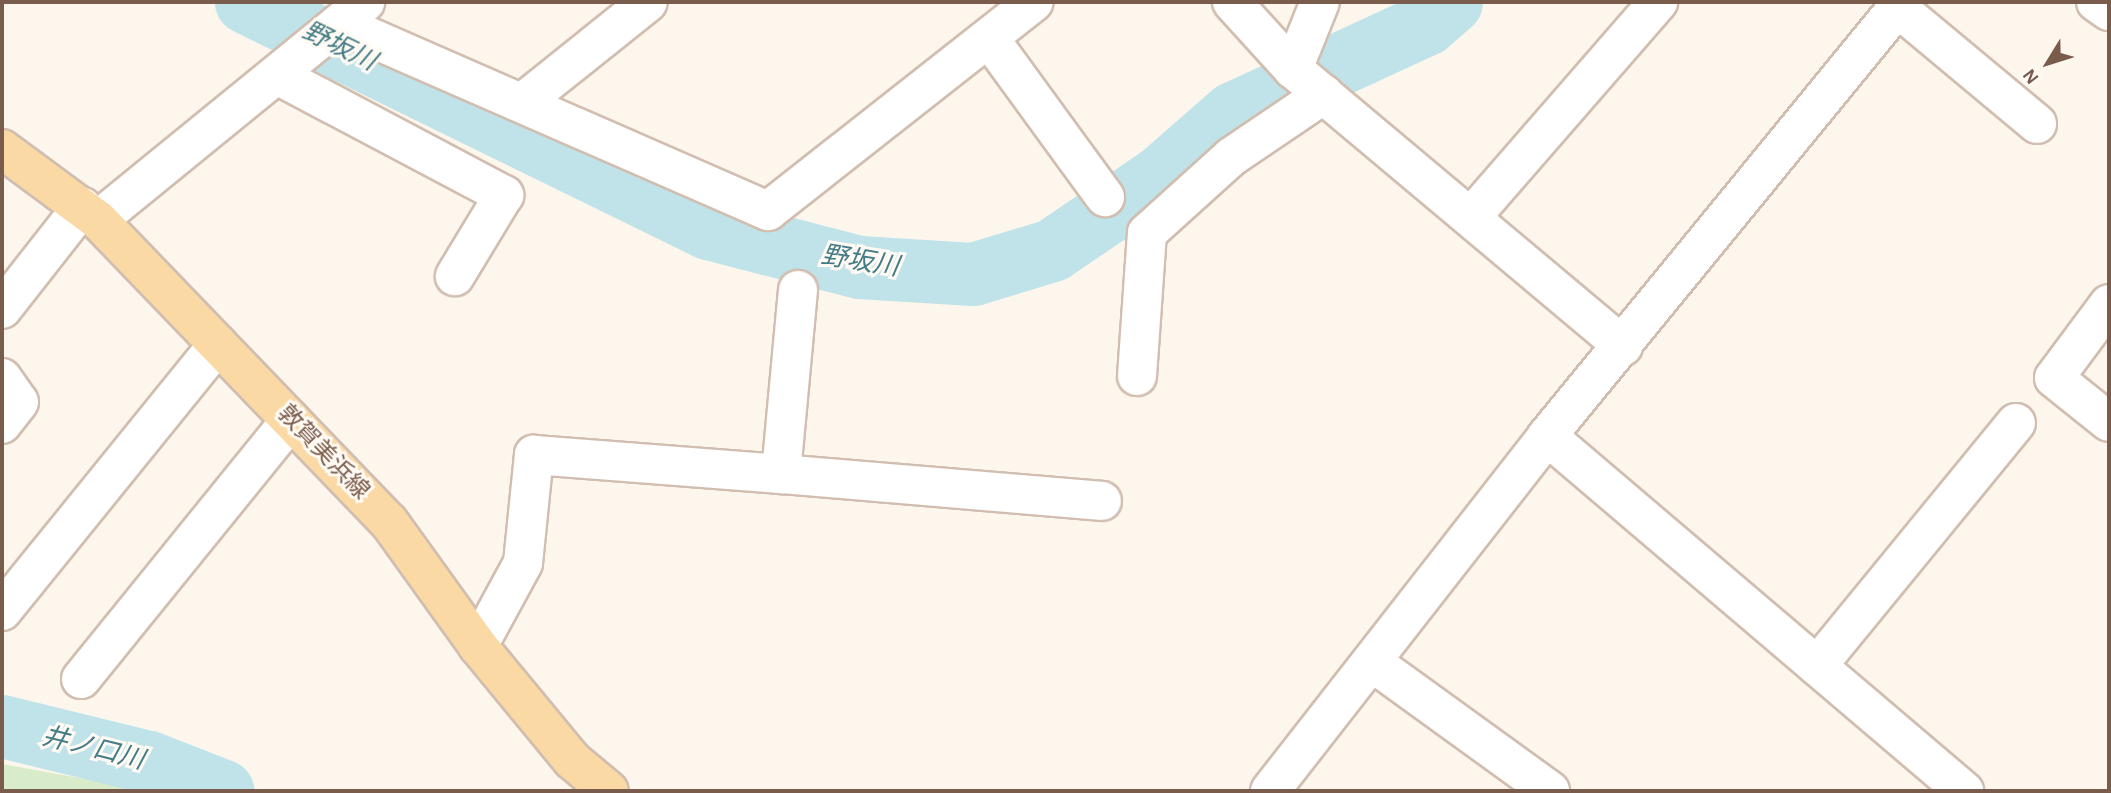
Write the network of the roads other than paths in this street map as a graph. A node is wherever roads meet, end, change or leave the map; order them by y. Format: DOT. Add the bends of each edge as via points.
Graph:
graph roads {
  1 [pos="648,2"];
  2 [pos="1034,2"];
  3 [pos="1232,2"];
  4 [pos="1320,2"];
  5 [pos="1658,2"];
  6 [pos="2096,2"];
  7 [pos="1900,5"];
  8 [pos="2109,11"];
  9 [pos="354,13"];
  10 [pos="989,38"];
  11 [pos="1293,69"];
  12 [pos="279,76"];
  13 [pos="1324,94"];
  14 [pos="522,103"];
  15 [pos="2037,124"];
  16 [pos="2,149"];
  17 [pos="1105,197"];
  18 [pos="90,214"];
  19 [pos="1472,216"];
  20 [pos="455,276"];
  21 [pos="798,290"];
  22 [pos="2109,304"];
  23 [pos="2,309"];
  24 [pos="218,344"];
  25 [pos="1623,346"];
  26 [pos="1137,376"];
  27 [pos="2,378"];
  28 [pos="291,420"];
  29 [pos="2109,422"];
  30 [pos="2,424"];
  31 [pos="2016,424"];
  32 [pos="1547,436"];
  33 [pos="781,474"];
  34 [pos="1102,501"];
  35 [pos="2,611"];
  36 [pos="478,646"];
  37 [pos="1372,662"];
  38 [pos="1817,666"];
  39 [pos="81,679"];
  40 [pos="609,791"];
  41 [pos="1270,791"];
  42 [pos="1550,791"];
  43 [pos="1964,791"];
  1 -- 14 [label="street"];
  2 -- 10 [label="street"];
  3 -- 11 [label="street"];
  4 -- 11 [label="street"];
  5 -- 19 [label="street"];
  6 -- 8 [label="street"];
  7 -- 15 [label="street"];
  7 -- 25 [label="street"];
  9 -- 12 [label="street"];
  9 -- 14 [label="street"];
  10 -- 14 [label="street" via="768,211"];
  10 -- 17 [label="street"];
  11 -- 13 [label="street"];
  12 -- 18 [label="street"];
  12 -- 20 [label="street" via="504,195"];
  13 -- 19 [label="street"];
  13 -- 26 [label="street" via="1231,157 1147,233"];
  16 -- 18 [label="main road, 敦賀美浜線"];
  18 -- 23 [label="street"];
  18 -- 24 [label="main road, 敦賀美浜線"];
  19 -- 25 [label="street"];
  21 -- 33 [label="street"];
  22 -- 29 [label="street" via="2054,378"];
  24 -- 28 [label="main road, 敦賀美浜線"];
  24 -- 35 [label="street"];
  25 -- 32 [label="street"];
  27 -- 30 [label="street" via="19,402"];
  28 -- 36 [label="main road, 敦賀美浜線" via="389,522"];
  28 -- 39 [label="street"];
  31 -- 38 [label="street"];
  32 -- 37 [label="street"];
  32 -- 38 [label="street"];
  33 -- 34 [label="street"];
  33 -- 36 [label="street" via="534,455 523,563"];
  36 -- 40 [label="main road, 敦賀美浜線" via="572,760"];
  37 -- 41 [label="street"];
  37 -- 42 [label="street"];
  38 -- 43 [label="street"];
}
